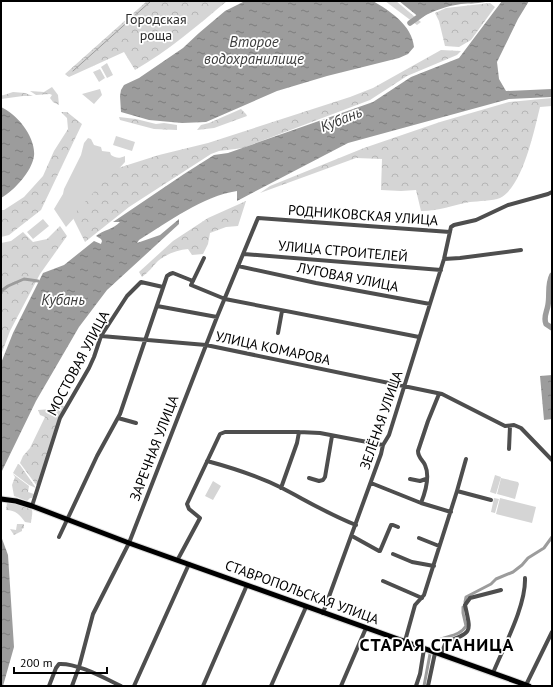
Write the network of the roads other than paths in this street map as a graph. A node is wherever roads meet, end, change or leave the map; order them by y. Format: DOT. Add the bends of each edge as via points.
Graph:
graph roads {
  1 [pos="552,192"];
  2 [pos="258,218"];
  3 [pos="450,232"];
  4 [pos="521,250"];
  5 [pos="244,254"];
  6 [pos="204,258"];
  7 [pos="444,259"];
  8 [pos="238,266"];
  9 [pos="441,270"];
  10 [pos="193,281"];
  11 [pos="163,287"];
  12 [pos="225,299"];
  13 [pos="430,304"];
  14 [pos="157,306"];
  15 [pos="282,311"];
  16 [pos="217,317"];
  17 [pos="278,333"];
  18 [pos="101,336"];
  19 [pos="420,337"];
  20 [pos="146,339"];
  21 [pos="206,345"];
  22 [pos="404,386"];
  23 [pos="440,394"];
  24 [pos="118,418"];
  25 [pos="136,423"];
  26 [pos="510,426"];
  27 [pos="300,432"];
  28 [pos="332,436"];
  29 [pos="383,445"];
  30 [pos="509,449"];
  31 [pos="466,460"];
  32 [pos="552,460"];
  33 [pos="207,461"];
  34 [pos="309,478"];
  35 [pos="410,479"];
  36 [pos="426,479"];
  37 [pos="371,483"];
  38 [pos="281,488"];
  39 [pos="457,491"];
  40 [pos="1,499"];
  41 [pos="491,500"];
  42 [pos="421,503"];
  43 [pos="32,506"];
  44 [pos="450,512"];
  45 [pos="67,519"];
  46 [pos="356,525"];
  47 [pos="398,526"];
  48 [pos="352,536"];
  49 [pos="59,537"];
  50 [pos="419,538"];
  51 [pos="129,543"];
  52 [pos="439,546"];
  53 [pos="393,554"];
  54 [pos="178,559"];
  55 [pos="189,564"];
  56 [pos="434,566"];
  57 [pos="526,578"];
  58 [pos="384,581"];
  59 [pos="247,585"];
  60 [pos="501,590"];
  61 [pos="422,598"];
  62 [pos="306,607"];
  63 [pos="323,613"];
  64 [pos="366,628"];
  65 [pos="552,632"];
  66 [pos="405,641"];
  67 [pos="425,649"];
  68 [pos="434,652"];
  69 [pos="441,654"];
  70 [pos="79,668"];
  71 [pos="493,673"];
  72 [pos="527,685"];
  73 [pos="49,686"];
  74 [pos="72,686"];
  75 [pos="121,686"];
  76 [pos="134,686"];
  77 [pos="203,686"];
  78 [pos="271,686"];
  79 [pos="341,686"];
  80 [pos="416,686"];
  81 [pos="428,686"];
  1 -- 3 [label="street, РОДНИКОВСКАЯ УЛИЦА" via="508,205 476,220 454,225"];
  2 -- 3 [label="street, РОДНИКОВСКАЯ УЛИЦА"];
  2 -- 5 [label="street, ЗАРЕЧНАЯ УЛИЦА"];
  3 -- 7 [label="street, ЗЕЛЁНАЯ УЛИЦА"];
  4 -- 7 [label="street"];
  5 -- 8 [label="street, ЗАРЕЧНАЯ УЛИЦА"];
  5 -- 9 [label="street, УЛИЦА СТРОИТЕЛЕЙ"];
  6 -- 10 [label="street"];
  7 -- 9 [label="street, ЗЕЛЁНАЯ УЛИЦА"];
  8 -- 12 [label="street, ЗАРЕЧНАЯ УЛИЦА"];
  8 -- 13 [label="street, ЛУГОВАЯ УЛИЦА"];
  9 -- 13 [label="street, ЗЕЛЁНАЯ УЛИЦА"];
  10 -- 11 [label="street" via="173,273"];
  10 -- 12 [label="street" via="191,285"];
  11 -- 14 [label="street"];
  11 -- 18 [label="street, МОСТОВАЯ УЛИЦА" via="141,282 127,296"];
  12 -- 15 [label="street"];
  12 -- 16 [label="street, ЗАРЕЧНАЯ УЛИЦА"];
  13 -- 19 [label="street, ЗЕЛЁНАЯ УЛИЦА"];
  14 -- 16 [label="street"];
  14 -- 20 [label="street"];
  15 -- 17 [label="street"];
  15 -- 19 [label="street"];
  16 -- 21 [label="street, ЗАРЕЧНАЯ УЛИЦА"];
  18 -- 20 [label="street, УЛИЦА КОМАРОВА"];
  18 -- 43 [label="street, МОСТОВАЯ УЛИЦА" via="89,368 60,418"];
  19 -- 22 [label="street, ЗЕЛЁНАЯ УЛИЦА"];
  20 -- 21 [label="street, УЛИЦА КОМАРОВА"];
  20 -- 24 [label="street"];
  21 -- 22 [label="street, УЛИЦА КОМАРОВА"];
  21 -- 51 [label="street, ЗАРЕЧНАЯ УЛИЦА"];
  22 -- 23 [label="street, УЛИЦА КОМАРОВА"];
  22 -- 29 [label="street, ЗЕЛЁНАЯ УЛИЦА"];
  23 -- 26 [label="street, УЛИЦА КОМАРОВА" via="505,426"];
  23 -- 36 [label="street" via="418,452 425,465"];
  24 -- 25 [label="street"];
  24 -- 45 [label="street"];
  26 -- 30 [label="street"];
  26 -- 32 [label="street, УЛИЦА КОМАРОВА" via="522,428"];
  27 -- 28 [label="street"];
  27 -- 33 [label="street" via="225,432 217,438"];
  27 -- 38 [label="street"];
  28 -- 29 [label="street"];
  28 -- 34 [label="street" via="325,477 319,481"];
  29 -- 37 [label="street, ЗЕЛЁНАЯ УЛИЦА"];
  31 -- 39 [label="street"];
  33 -- 38 [label="street" via="245,472"];
  33 -- 54 [label="street" via="187,504 200,518"];
  35 -- 36 [label="street"];
  36 -- 42 [label="street"];
  37 -- 42 [label="street"];
  37 -- 46 [label="street, ЗЕЛЁНАЯ УЛИЦА"];
  38 -- 46 [label="street"];
  39 -- 41 [label="street"];
  39 -- 44 [label="street"];
  40 -- 43 [label="main road, СТАВРОПОЛЬСКАЯ УЛИЦА"];
  42 -- 44 [label="street"];
  43 -- 45 [label="main road, СТАВРОПОЛЬСКАЯ УЛИЦА"];
  44 -- 52 [label="street"];
  45 -- 49 [label="street"];
  45 -- 51 [label="main road, СТАВРОПОЛЬСКАЯ УЛИЦА"];
  46 -- 48 [label="street, ЗЕЛЁНАЯ УЛИЦА"];
  47 -- 48 [label="street" via="391,525 380,551"];
  48 -- 63 [label="street, ЗЕЛЁНАЯ УЛИЦА"];
  50 -- 52 [label="street"];
  51 -- 54 [label="main road, СТАВРОПОЛЬСКАЯ УЛИЦА"];
  51 -- 70 [label="street, ЗАРЕЧНАЯ УЛИЦА" via="93,614"];
  52 -- 56 [label="street"];
  53 -- 56 [label="street" via="412,562"];
  54 -- 55 [label="main road, СТАВРОПОЛЬСКАЯ УЛИЦА"];
  55 -- 59 [label="main road, СТАВРОПОЛЬСКАЯ УЛИЦА"];
  55 -- 76 [label="street"];
  56 -- 61 [label="street"];
  57 -- 71 [label="street" via="526,589 520,608"];
  58 -- 61 [label="street"];
  59 -- 62 [label="main road, СТАВРОПОЛЬСКАЯ УЛИЦА"];
  59 -- 77 [label="street"];
  60 -- 69 [label="street" via="470,598 465,605 469,631 446,642"];
  61 -- 66 [label="street" via="415,605"];
  62 -- 63 [label="main road, СТАВРОПОЛЬСКАЯ УЛИЦА"];
  62 -- 78 [label="street"];
  63 -- 64 [label="main road, СТАВРОПОЛЬСКАЯ УЛИЦА"];
  64 -- 66 [label="main road, СТАВРОПОЛЬСКАЯ УЛИЦА"];
  64 -- 79 [label="street"];
  65 -- 72 [label="street"];
  66 -- 67 [label="main road, СТАВРОПОЛЬСКАЯ УЛИЦА"];
  67 -- 68 [label="main road, СТАВРОПОЛЬСКАЯ УЛИЦА"];
  67 -- 80 [label="street"];
  68 -- 69 [label="main road, СТАВРОПОЛЬСКАЯ УЛИЦА"];
  68 -- 81 [label="street"];
  69 -- 71 [label="main road, СТАВРОПОЛЬСКАЯ УЛИЦА"];
  70 -- 73 [label="street" via="59,664"];
  70 -- 74 [label="street, ЗАРЕЧНАЯ УЛИЦА"];
  70 -- 75 [label="street"];
  71 -- 72 [label="main road, СТАВРОПОЛЬСКАЯ УЛИЦА"];
}
